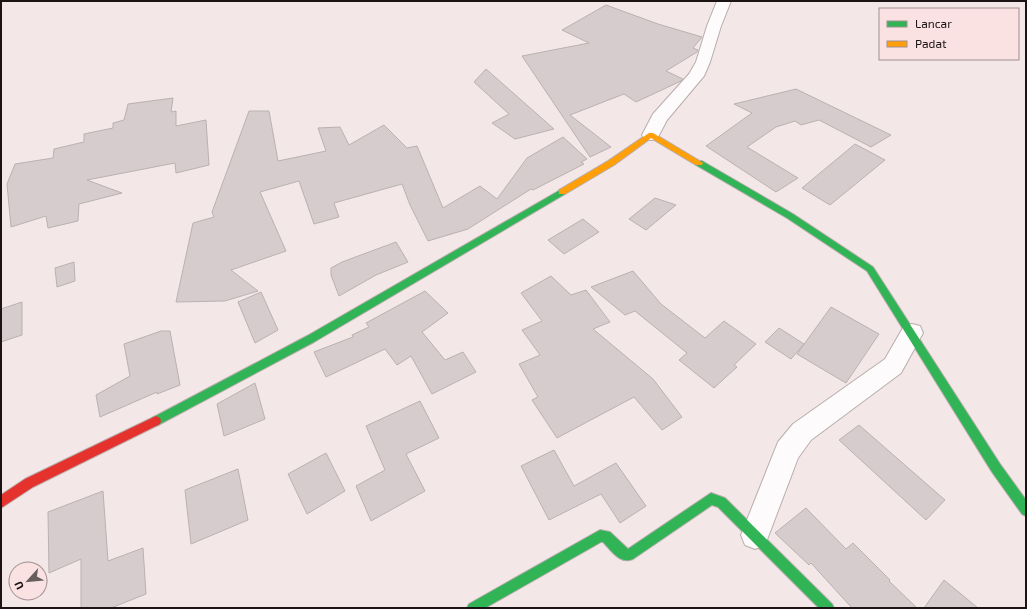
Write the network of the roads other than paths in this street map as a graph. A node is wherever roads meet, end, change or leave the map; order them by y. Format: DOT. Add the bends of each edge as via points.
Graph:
graph roads {
  1 [pos="724,1"];
  2 [pos="651,135"];
  3 [pos="912,333"];
  4 [pos="1,502"];
  5 [pos="1026,510"];
  6 [pos="755,535"];
  7 [pos="473,608"];
  8 [pos="828,608"];
  1 -- 2 [label="street" via="696,76 659,118"];
  2 -- 3 [label="street" via="790,216 870,269"];
  2 -- 4 [label="street" via="586,178 396,290 210,394 29,483"];
  3 -- 5 [label="street" via="996,468"];
  3 -- 6 [label="street" via="893,366 802,432 787,451"];
  6 -- 7 [label="street" via="720,502 711,499 629,554 624,554 606,536 600,536"];
  6 -- 8 [label="street"];
}
